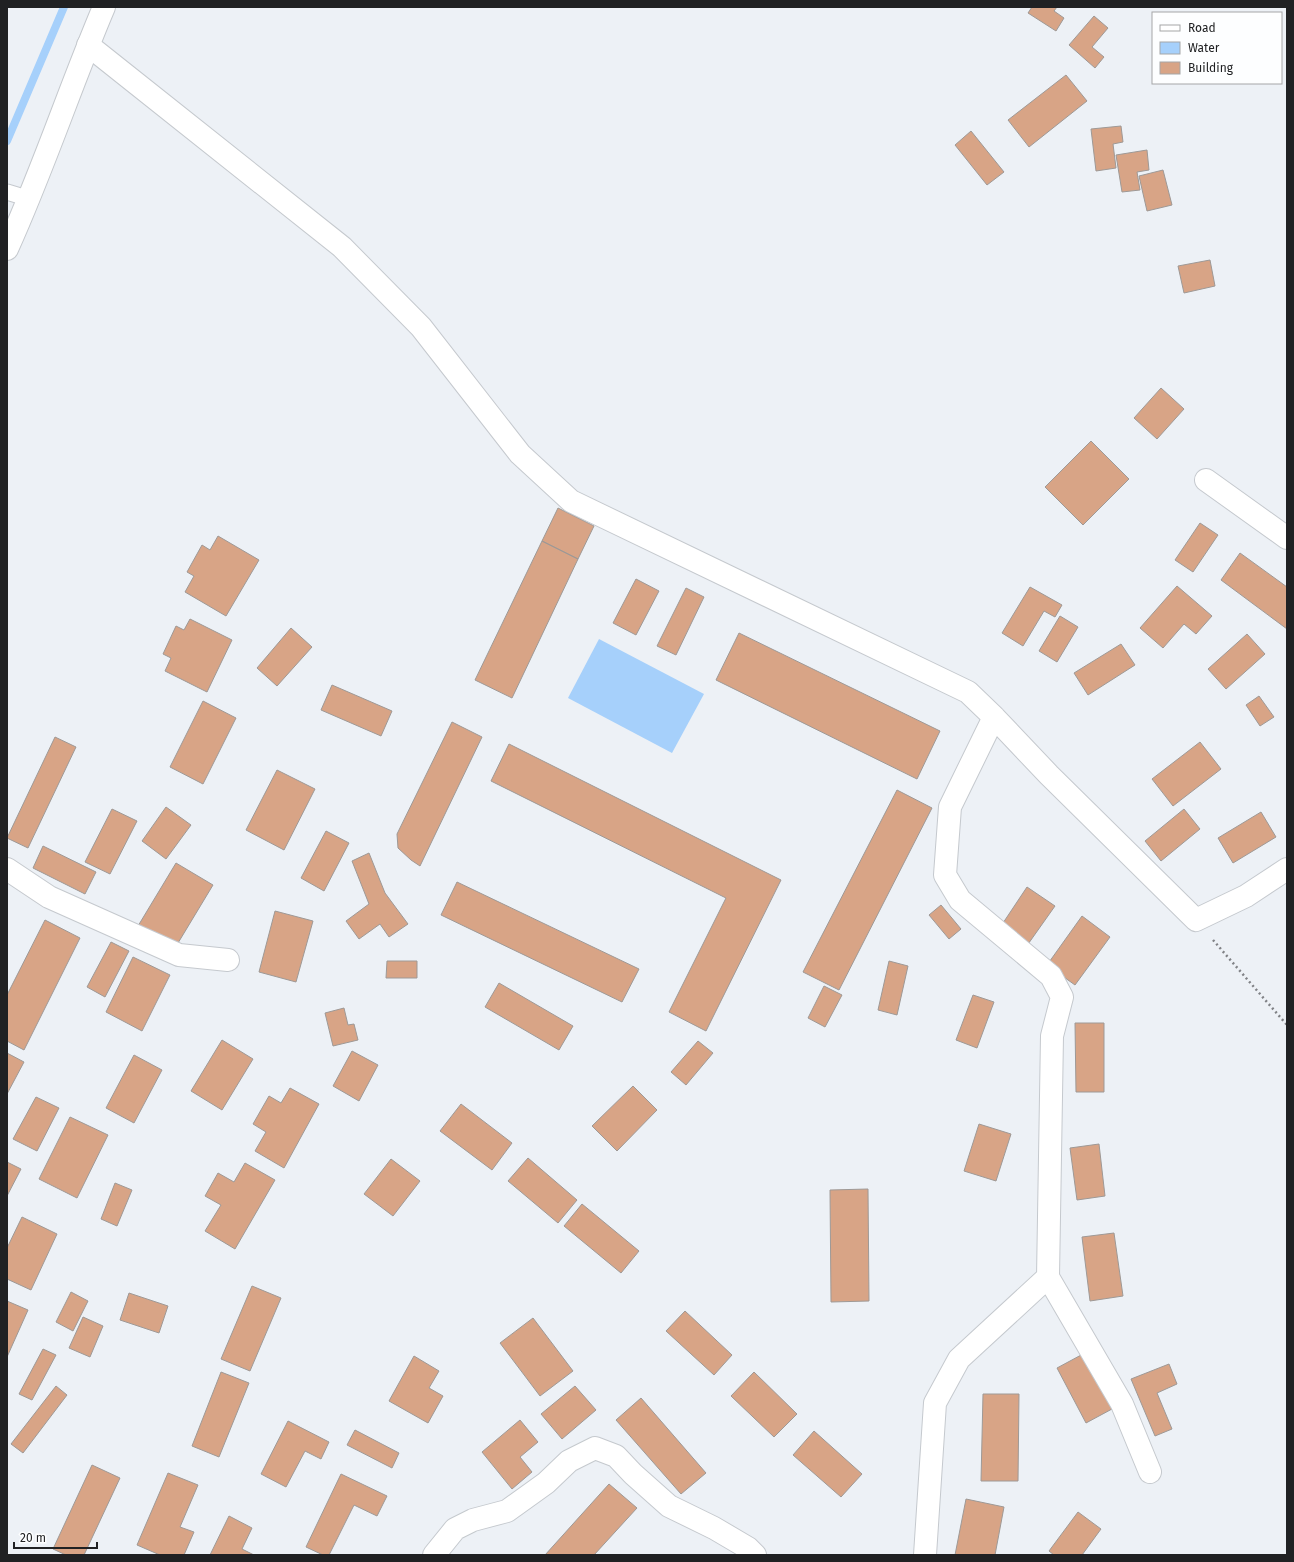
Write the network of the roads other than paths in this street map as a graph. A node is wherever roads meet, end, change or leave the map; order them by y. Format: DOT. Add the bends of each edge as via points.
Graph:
graph roads {
  1 [pos="104,7"];
  2 [pos="88,45"];
  3 [pos="7,192"];
  4 [pos="30,199"];
  5 [pos="7,249"];
  6 [pos="1206,480"];
  7 [pos="1287,538"];
  8 [pos="994,717"];
  9 [pos="1287,868"];
  10 [pos="7,869"];
  11 [pos="228,960"];
  12 [pos="1048,1277"];
  13 [pos="1150,1472"];
  14 [pos="434,1555"];
  15 [pos="755,1555"];
  16 [pos="925,1555"];
  1 -- 2 [label="street"];
  2 -- 4 [label="street"];
  2 -- 8 [label="street" via="342,247 421,327 520,454 571,501 968,692"];
  3 -- 4 [label="lane"];
  4 -- 5 [label="street"];
  6 -- 7 [label="street"];
  8 -- 9 [label="street" via="1049,776 1196,920 1246,896"];
  8 -- 12 [label="street" via="950,807 944,875 960,900 1051,976 1062,997 1052,1036"];
  10 -- 11 [label="street" via="49,897 179,955"];
  12 -- 13 [label="street" via="1122,1404"];
  12 -- 16 [label="street" via="959,1359 935,1403"];
  14 -- 15 [label="street" via="455,1529 472,1520 507,1511 546,1483 569,1461 595,1448 616,1456 669,1506 714,1528"];
}
